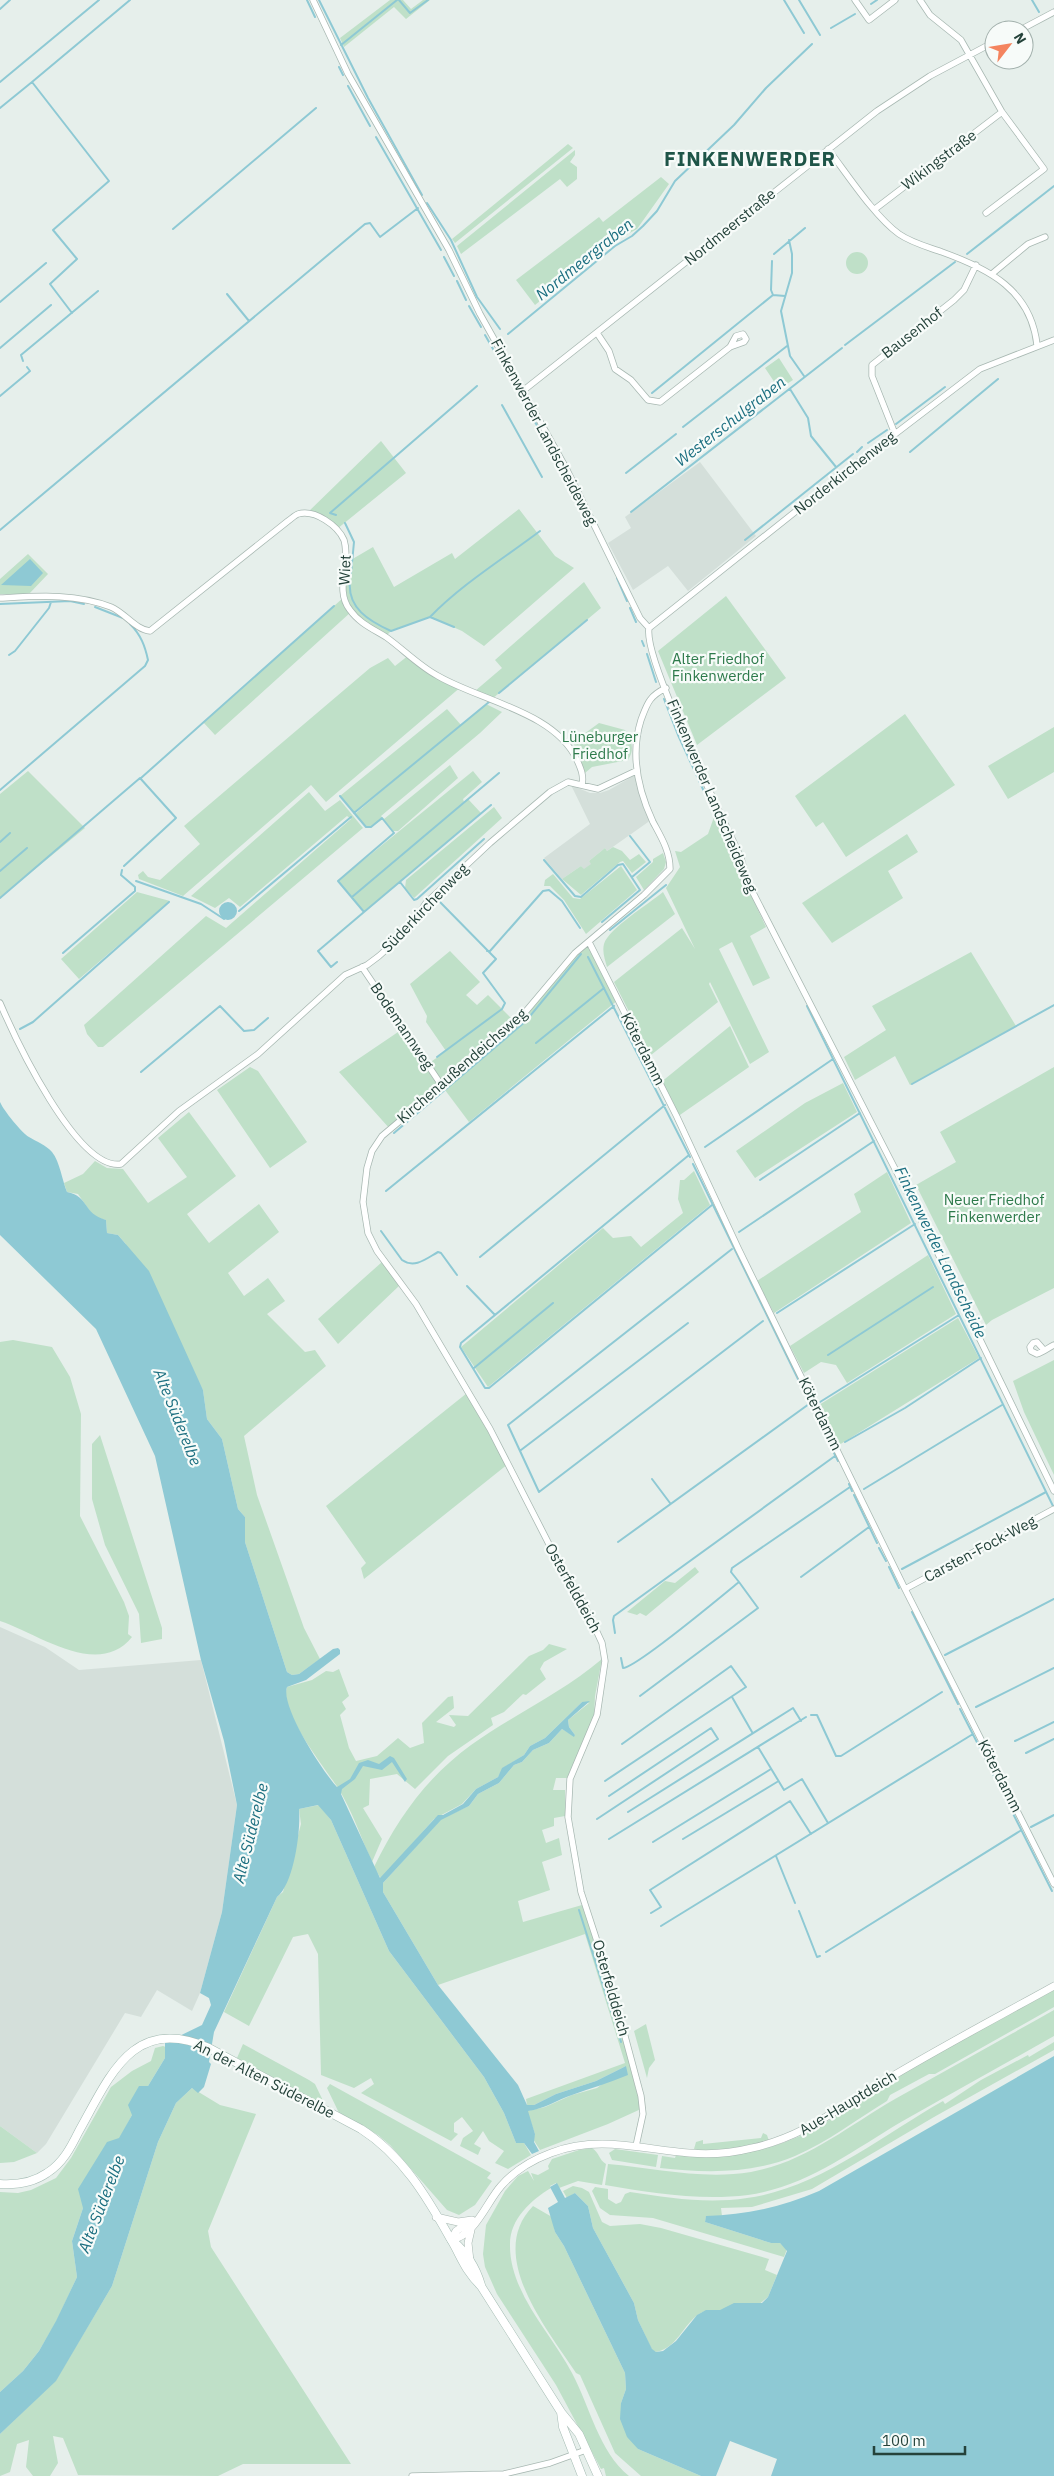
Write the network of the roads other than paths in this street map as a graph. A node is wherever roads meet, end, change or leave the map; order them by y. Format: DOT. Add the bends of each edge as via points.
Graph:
graph roads {
  1 [pos="313,0"];
  2 [pos="855,0"];
  3 [pos="896,0"];
  4 [pos="920,0"];
  5 [pos="1054,12"];
  6 [pos="1034,23"];
  7 [pos="984,47"];
  8 [pos="969,54"];
  9 [pos="1002,112"];
  10 [pos="828,149"];
  11 [pos="875,209"];
  12 [pos="986,213"];
  13 [pos="1044,236"];
  14 [pos="976,265"];
  15 [pos="993,273"];
  16 [pos="597,333"];
  17 [pos="1054,340"];
  18 [pos="1037,345"];
  19 [pos="730,346"];
  20 [pos="524,390"];
  21 [pos="895,434"];
  22 [pos="0,598"];
  23 [pos="649,628"];
  24 [pos="666,688"];
  25 [pos="636,771"];
  26 [pos="582,785"];
  27 [pos="588,942"];
  28 [pos="362,967"];
  29 [pos="0,1003"];
  30 [pos="442,1086"];
  31 [pos="366,1182"];
  32 [pos="1054,1345"];
  33 [pos="1044,1350"];
  34 [pos="1054,1491"];
  35 [pos="1053,1510"];
  36 [pos="905,1589"];
  37 [pos="1054,1884"];
  38 [pos="1054,1986"];
  39 [pos="636,2146"];
  40 [pos="0,2184"];
  41 [pos="436,2216"];
  42 [pos="475,2218"];
  43 [pos="471,2229"];
  44 [pos="451,2240"];
  45 [pos="470,2262"];
  46 [pos="481,2286"];
  47 [pos="561,2412"];
  48 [pos="586,2450"];
  49 [pos="574,2455"];
  50 [pos="412,2476"];
  51 [pos="582,2476"];
  52 [pos="598,2476"];
  1 -- 20 [label="street, Finkenwerder Landscheideweg" via="355,86"];
  2 -- 3 [label="street" via="868,20"];
  4 -- 8 [label="street" via="930,15 961,40"];
  5 -- 6 [label="street"];
  7 -- 8 [label="street, Nordmeerstraße"];
  8 -- 9 [label="street"];
  8 -- 10 [label="street, Nordmeerstraße" via="877,110"];
  9 -- 11 [label="street, Wikingstraße"];
  9 -- 12 [label="street" via="1044,169"];
  10 -- 11 [label="street"];
  10 -- 16 [label="street, Nordmeerstraße"];
  11 -- 14 [label="street" via="900,235"];
  13 -- 15 [label="street" via="1028,244"];
  14 -- 15 [label="street"];
  14 -- 21 [label="street, Bausenhof" via="964,290 954,300 872,365 872,376"];
  15 -- 18 [label="street" via="1012,290 1026,311"];
  16 -- 19 [label="street" via="609,351 615,369 631,380 648,400 656,403"];
  16 -- 20 [label="street, Nordmeerstraße"];
  17 -- 18 [label="street, Norderkirchenweg"];
  18 -- 21 [label="street, Norderkirchenweg" via="980,369"];
  20 -- 23 [label="street, Finkenwerder Landscheideweg" via="640,618"];
  21 -- 23 [label="street, Norderkirchenweg"];
  22 -- 26 [label="street, Wiet" via="82,598 122,612 141,629 150,631 298,514 315,516 332,525 344,540 343,598 351,612 438,676 492,699 560,735 570,745 579,763"];
  23 -- 24 [label="street, Finkenwerder Landscheideweg" via="650,643"];
  24 -- 25 [label="street, Kirchenaußendeichsweg" via="647,702 637,735"];
  24 -- 34 [label="street, Finkenwerder Landscheideweg" via="748,881 928,1234"];
  25 -- 26 [label="street, Süderkirchenweg" via="598,789"];
  25 -- 27 [label="street, Kirchenaußendeichsweg" via="648,811 668,854 670,869"];
  26 -- 28 [label="street, Süderkirchenweg" via="562,784 523,813 426,903 407,932"];
  27 -- 30 [label="street, Kirchenaußendeichsweg" via="575,952 516,1023"];
  27 -- 36 [label="street, Köterdamm" via="677,1117"];
  28 -- 29 [label="street, Süderkirchenweg" via="345,975 249,1062 179,1111 121,1164 101,1161 54,1106 19,1047"];
  28 -- 30 [label="street, Bodemannweg"];
  30 -- 31 [label="street, Kirchenaußendeichsweg" via="376,1142"];
  31 -- 39 [label="street, Osterfelddeich" via="364,1213 371,1239 416,1304 490,1429 602,1643 605,1661 597,1715 570,1779 568,1817 581,1892 611,1984 641,2096 643,2114"];
  32 -- 33 [label="street"];
  35 -- 36 [label="street, Carsten-Fock-Weg"];
  36 -- 37 [label="street, Köterdamm"];
  38 -- 39 [label="street, Aue-Hauptdeich" via="883,2081 825,2120 788,2138 752,2149 719,2153 691,2154"];
  39 -- 42 [label="street, Aue-Hauptdeich" via="602,2143 570,2147 538,2158 511,2177"];
  40 -- 41 [label="main road, An der Alten Süderelbe" via="35,2180 57,2165 71,2147 115,2068 132,2051 150,2041 182,2038 238,2063 377,2140 402,2165"];
  41 -- 42 [label="street" via="456,2222"];
  41 -- 44 [label="main road, An der Alten Süderelbe"];
  42 -- 43 [label="street"];
  42 -- 44 [label="street" via="456,2231"];
  43 -- 44 [label="street"];
  43 -- 45 [label="street" via="468,2243"];
  44 -- 45 [label="main road"];
  44 -- 46 [label="main road" via="460,2259"];
  45 -- 46 [label="main road"];
  46 -- 47 [label="main road"];
  47 -- 48 [label="main road" via="572,2424"];
  47 -- 49 [label="main road" via="563,2428"];
  48 -- 49 [label="street"];
  48 -- 52 [label="main road"];
  49 -- 50 [label="street" via="504,2474"];
  49 -- 51 [label="main road"];
}
